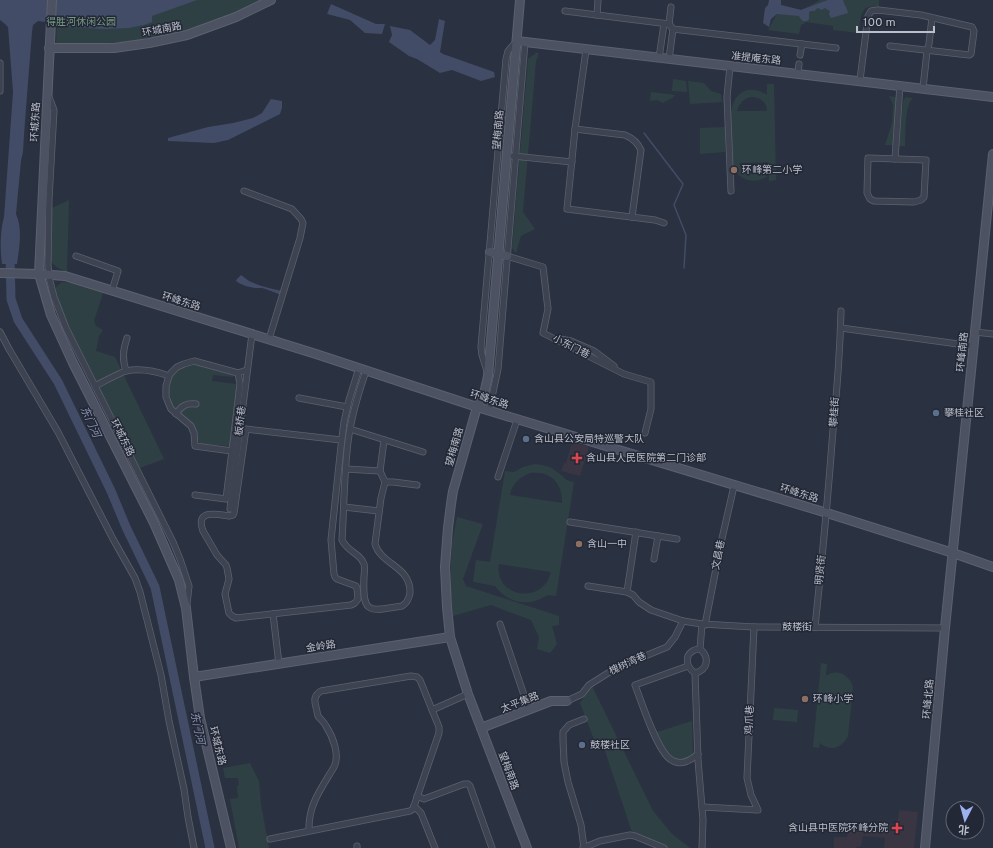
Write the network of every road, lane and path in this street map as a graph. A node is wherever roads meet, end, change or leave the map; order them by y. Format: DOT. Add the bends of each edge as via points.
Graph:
graph roads {
  1 [pos="52,0"];
  2 [pos="271,0"];
  3 [pos="520,0"];
  4 [pos="598,0"];
  5 [pos="671,7"];
  6 [pos="565,11"];
  7 [pos="597,15"];
  8 [pos="932,18"];
  9 [pos="666,24"];
  10 [pos="673,30"];
  11 [pos="521,42"];
  12 [pos="802,44"];
  13 [pos="890,46"];
  14 [pos="49,48"];
  15 [pos="836,48"];
  16 [pos="586,50"];
  17 [pos="927,51"];
  18 [pos="800,55"];
  19 [pos="659,58"];
  20 [pos="669,59"];
  21 [pos="0,63"];
  22 [pos="799,64"];
  23 [pos="730,66"];
  24 [pos="798,73"];
  25 [pos="860,80"];
  26 [pos="900,85"];
  27 [pos="512,88"];
  28 [pos="922,88"];
  29 [pos="0,91"];
  30 [pos="47,91"];
  31 [pos="993,97"];
  32 [pos="575,129"];
  33 [pos="993,154"];
  34 [pos="507,155"];
  35 [pos="516,156"];
  36 [pos="895,159"];
  37 [pos="572,162"];
  38 [pos="731,190"];
  39 [pos="244,191"];
  40 [pos="632,217"];
  41 [pos="664,223"];
  42 [pos="490,252"];
  43 [pos="499,254"];
  44 [pos="76,256"];
  45 [pos="508,256"];
  46 [pos="0,273"];
  47 [pos="39,274"];
  48 [pos="49,275"];
  49 [pos="112,291"];
  50 [pos="841,311"];
  51 [pos="840,328"];
  52 [pos="0,332"];
  53 [pos="975,332"];
  54 [pos="252,334"];
  55 [pos="993,334"];
  56 [pos="127,338"];
  57 [pos="269,339"];
  58 [pos="973,346"];
  59 [pos="363,369"];
  60 [pos="247,370"];
  61 [pos="126,371"];
  62 [pos="238,373"];
  63 [pos="169,376"];
  64 [pos="488,376"];
  65 [pos="95,386"];
  66 [pos="299,398"];
  67 [pos="196,404"];
  68 [pos="347,407"];
  69 [pos="477,407"];
  70 [pos="489,411"];
  71 [pos="176,414"];
  72 [pos="518,420"];
  73 [pos="350,429"];
  74 [pos="645,433"];
  75 [pos="341,440"];
  76 [pos="384,440"];
  77 [pos="232,451"];
  78 [pos="423,452"];
  79 [pos="346,468"];
  80 [pos="380,471"];
  81 [pos="498,477"];
  82 [pos="385,482"];
  83 [pos="417,485"];
  84 [pos="734,486"];
  85 [pos="195,495"];
  86 [pos="344,507"];
  87 [pos="230,509"];
  88 [pos="379,511"];
  89 [pos="827,513"];
  90 [pos="570,522"];
  91 [pos="636,532"];
  92 [pos="658,536"];
  93 [pos="677,539"];
  94 [pos="953,553"];
  95 [pos="654,559"];
  96 [pos="993,567"];
  97 [pos="588,586"];
  98 [pos="627,592"];
  99 [pos="186,608"];
  100 [pos="273,614"];
  101 [pos="683,621"];
  102 [pos="500,624"];
  103 [pos="704,625"];
  104 [pos="754,627"];
  105 [pos="815,627"];
  106 [pos="945,628"];
  107 [pos="450,637"];
  108 [pos="700,649"];
  109 [pos="279,664"];
  110 [pos="688,666"];
  111 [pos="695,673"];
  112 [pos="194,677"];
  113 [pos="468,694"];
  114 [pos="567,701"];
  115 [pos="432,710"];
  116 [pos="529,710"];
  117 [pos="584,719"];
  118 [pos="482,728"];
  119 [pos="698,754"];
  120 [pos="417,796"];
  121 [pos="414,806"];
  122 [pos="702,807"];
  123 [pos="308,831"];
  124 [pos="270,839"];
  125 [pos="194,848"];
  126 [pos="231,848"];
  127 [pos="435,848"];
  128 [pos="492,848"];
  129 [pos="527,848"];
  130 [pos="583,848"];
  131 [pos="664,848"];
  132 [pos="702,848"];
  133 [pos="925,848"];
  1 -- 14 [label="main road, 环城东路"];
  2 -- 14 [label="main road, 环城南路" via="236,17 180,37 114,48"];
  3 -- 11 [label="main road, 望梅南路"];
  4 -- 7 [label="street"];
  5 -- 9 [label="street"];
  6 -- 7 [label="street"];
  7 -- 9 [label="street"];
  8 -- 17 [label="street"];
  8 -- 17 [label="street" via="972,27 972,54"];
  8 -- 25 [label="street" via="871,11 868,16"];
  9 -- 10 [label="street"];
  9 -- 19 [label="street"];
  10 -- 12 [label="street"];
  10 -- 20 [label="street"];
  11 -- 16 [label="main road, 准提庵东路"];
  11 -- 27 [label="main road, 望梅南路"];
  11 -- 34 [label="main road, 望梅南路"];
  11 -- 35 [label="street"];
  11 -- 42 [label="street" via="508,51 506,59"];
  12 -- 15 [label="street"];
  12 -- 18 [label="street"];
  13 -- 17 [label="street"];
  14 -- 30 [label="main road, 环城东路"];
  16 -- 19 [label="main road, 准提庵东路"];
  16 -- 32 [label="street"];
  17 -- 28 [label="street"];
  19 -- 20 [label="main road, 准提庵东路"];
  20 -- 23 [label="main road, 准提庵东路"];
  21 -- 29 [label="street"];
  22 -- 24 [label="street"];
  23 -- 24 [label="main road, 准提庵东路"];
  23 -- 38 [label="street" via="728,97"];
  24 -- 25 [label="main road, 准提庵东路"];
  25 -- 26 [label="main road, 准提庵东路"];
  26 -- 28 [label="main road, 准提庵东路"];
  26 -- 36 [label="street"];
  28 -- 31 [label="main road, 准提庵东路"];
  30 -- 47 [label="main road, 环城东路"];
  30 -- 48 [label="street" via="54,110 49,199"];
  32 -- 37 [label="street"];
  32 -- 40 [label="street" via="625,135 639,146 641,150"];
  33 -- 53 [label="main road, 环峰南路"];
  34 -- 35 [label="street"];
  34 -- 43 [label="main road, 望梅南路"];
  35 -- 37 [label="street"];
  35 -- 45 [label="street"];
  36 -- 36 [label="street" via="868,158 868,197 874,201 921,200 925,194 926,160"];
  37 -- 40 [label="street" via="567,209"];
  39 -- 57 [label="street" via="292,209 303,223"];
  40 -- 41 [label="street"];
  42 -- 43 [label="main road"];
  42 -- 64 [label="street" via="481,347"];
  43 -- 45 [label="main road"];
  43 -- 64 [label="main road, 望梅南路"];
  44 -- 49 [label="street" via="118,271"];
  45 -- 70 [label="street" via="497,375"];
  45 -- 74 [label="street, 小东门巷" via="543,267 548,309 543,333 624,374 651,382 651,409"];
  46 -- 47 [label="main road, 环峰东路"];
  47 -- 48 [label="main road, 环峰东路"];
  47 -- 99 [label="main road, 环城东路" via="51,315 154,524 179,580"];
  48 -- 49 [label="main road, 环峰东路" via="65,276"];
  48 -- 65 [label="street" via="60,316"];
  49 -- 54 [label="main road, 环峰东路"];
  50 -- 51 [label="street, 攀桂街"];
  51 -- 58 [label="street"];
  51 -- 89 [label="street, 攀桂街"];
  52 -- 125 [label="street" via="58,432 135,578 161,675"];
  53 -- 55 [label="street"];
  53 -- 58 [label="main road, 环峰南路"];
  54 -- 57 [label="main road, 环峰东路"];
  54 -- 60 [label="street, 板桥巷"];
  56 -- 61 [label="street" via="123,350"];
  57 -- 59 [label="main road, 环峰东路"];
  58 -- 94 [label="main road, 环峰南路"];
  59 -- 68 [label="street"];
  59 -- 69 [label="main road, 环峰东路"];
  59 -- 73 [label="street"];
  60 -- 62 [label="street"];
  60 -- 87 [label="street, 板桥巷"];
  61 -- 63 [label="street" via="146,370"];
  61 -- 65 [label="street"];
  62 -- 63 [label="street" via="194,361 180,366"];
  62 -- 77 [label="street" via="240,384"];
  63 -- 71 [label="street" via="166,397"];
  64 -- 69 [label="main road, 望梅南路" via="484,394"];
  65 -- 99 [label="street" via="180,559 189,586"];
  66 -- 68 [label="street"];
  67 -- 71 [label="street" via="184,405"];
  68 -- 75 [label="street"];
  69 -- 70 [label="main road, 环峰东路"];
  69 -- 107 [label="main road, 望梅南路" via="453,491 448,520 445,567"];
  70 -- 72 [label="main road, 环峰东路"];
  71 -- 77 [label="street" via="193,429 195,446"];
  72 -- 81 [label="street"];
  72 -- 84 [label="main road, 环峰东路"];
  73 -- 76 [label="street"];
  73 -- 79 [label="street"];
  75 -- 100 [label="street" via="331,540 334,574 337,579 356,586 358,599 351,605"];
  75 -- 100 [label="street" via="246,429 234,513 229,516 209,514 202,519 203,531 228,568 229,579 225,594 228,613 236,618"];
  76 -- 78 [label="street"];
  76 -- 80 [label="street"];
  77 -- 85 [label="street" via="226,499"];
  79 -- 80 [label="street"];
  79 -- 86 [label="street"];
  80 -- 82 [label="street"];
  82 -- 83 [label="street"];
  82 -- 88 [label="street"];
  84 -- 89 [label="main road, 环峰东路"];
  84 -- 103 [label="street, 文昌巷"];
  86 -- 88 [label="street"];
  86 -- 88 [label="street" via="342,540 347,549 364,562 365,601 370,608 376,610 405,604 410,593 404,574 376,549"];
  89 -- 94 [label="main road, 环峰东路"];
  89 -- 105 [label="street, 明贤街"];
  90 -- 91 [label="street"];
  91 -- 92 [label="street"];
  91 -- 98 [label="street"];
  92 -- 93 [label="street"];
  92 -- 95 [label="street"];
  94 -- 96 [label="main road, 环峰东路"];
  94 -- 106 [label="main road, 环峰北路"];
  97 -- 98 [label="street"];
  98 -- 101 [label="street, 鼓楼街" via="651,610"];
  99 -- 112 [label="main road, 环城东路"];
  100 -- 109 [label="street"];
  101 -- 103 [label="street, 鼓楼街"];
  101 -- 114 [label="street, 槐树湾巷" via="667,647 616,668 589,685 582,694"];
  102 -- 116 [label="street"];
  103 -- 104 [label="street, 鼓楼街"];
  103 -- 108 [label="street, 文昌巷"];
  104 -- 105 [label="street, 鼓楼街"];
  104 -- 122 [label="street, 鸡爪巷" via="747,778 758,810"];
  105 -- 106 [label="street, 鼓楼街"];
  106 -- 133 [label="main road, 环峰北路"];
  107 -- 109 [label="main road, 金岭路"];
  107 -- 113 [label="main road, 望梅南路"];
  108 -- 110 [label="street" via="691,652"];
  108 -- 111 [label="street" via="704,652 706,664 700,672"];
  109 -- 112 [label="main road, 金岭路"];
  110 -- 111 [label="street"];
  110 -- 119 [label="street" via="635,685 653,732 670,760 686,762"];
  111 -- 119 [label="street"];
  112 -- 126 [label="main road, 环城东路" via="200,718"];
  113 -- 115 [label="street"];
  113 -- 118 [label="main road, 望梅南路"];
  114 -- 116 [label="main road, 太平集路" via="551,701"];
  115 -- 120 [label="street" via="439,733"];
  115 -- 123 [label="street" via="420,680 411,676 317,693 315,702 318,715 332,736 336,763 312,805"];
  116 -- 118 [label="main road, 太平集路"];
  117 -- 130 [label="street" via="569,725 563,732 564,762 581,825"];
  118 -- 129 [label="main road, 望梅南路"];
  119 -- 122 [label="street"];
  120 -- 121 [label="street"];
  120 -- 128 [label="street" via="424,799 468,784"];
  121 -- 123 [label="street" via="410,811"];
  121 -- 127 [label="street" via="421,813"];
  122 -- 132 [label="street"];
  123 -- 124 [label="street"];
  130 -- 131 [label="street" via="600,841 630,835"];
}
